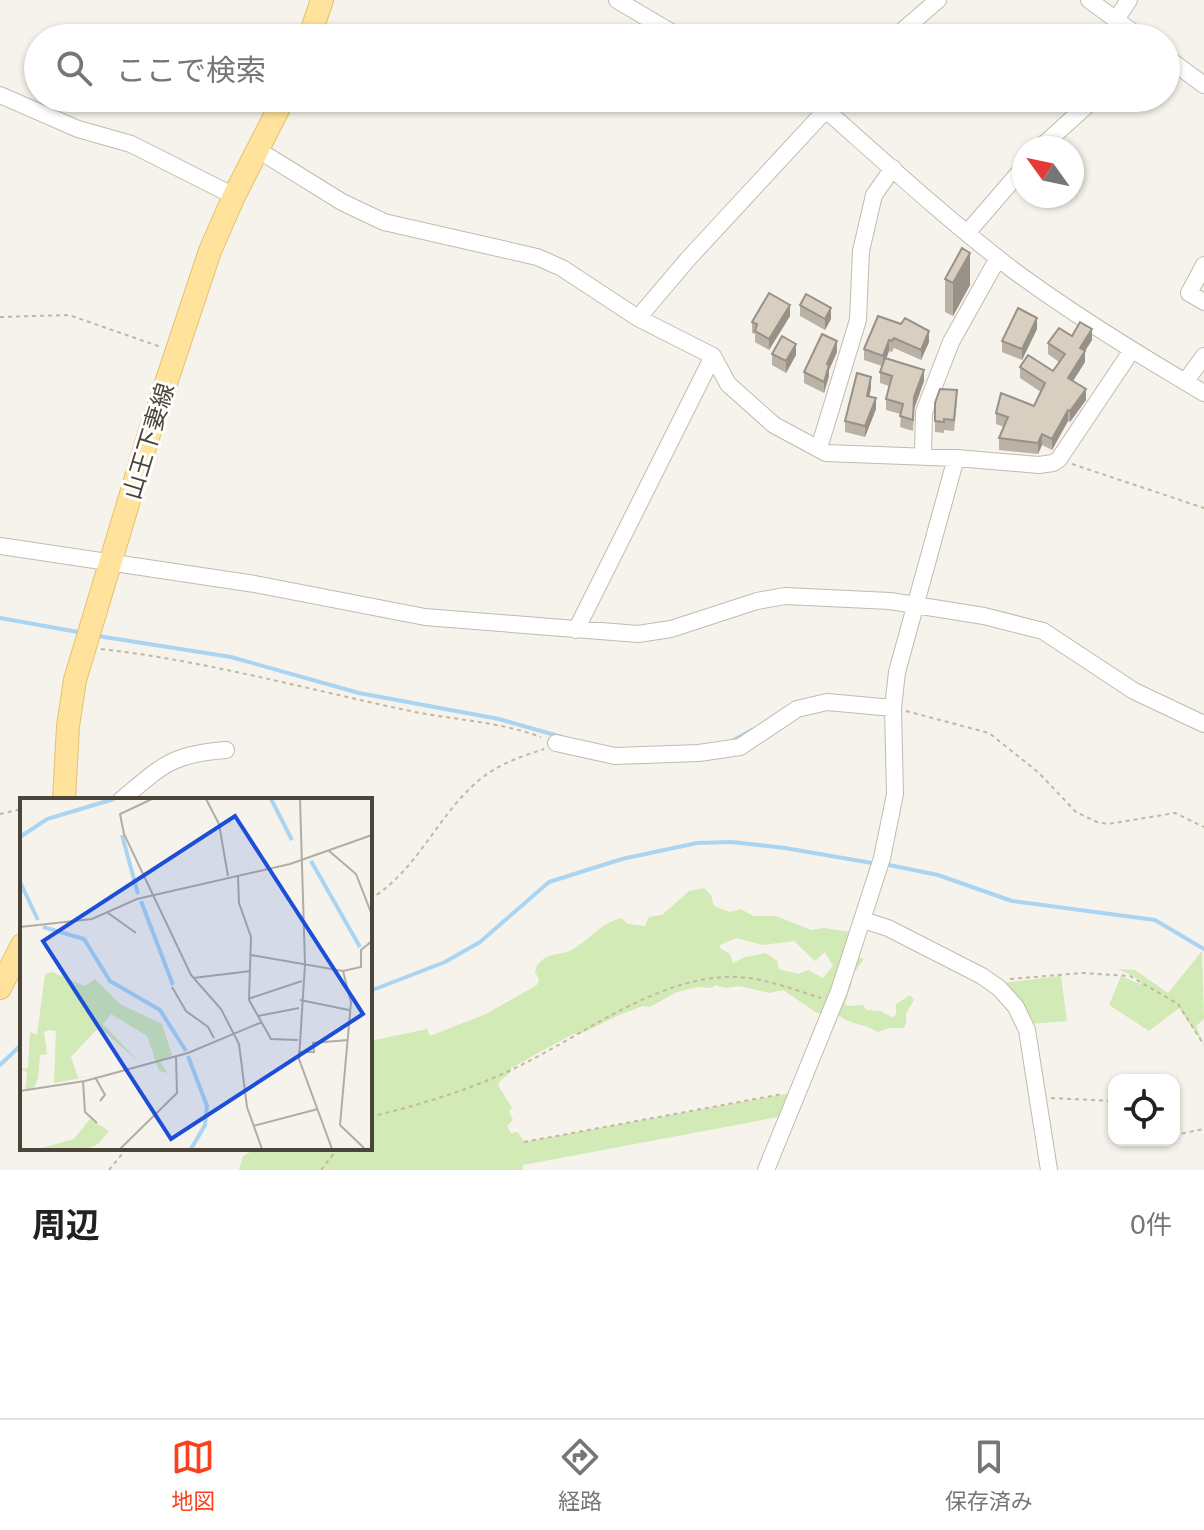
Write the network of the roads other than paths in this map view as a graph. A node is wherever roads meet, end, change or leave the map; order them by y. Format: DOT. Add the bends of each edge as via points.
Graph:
graph roads {
  1 [pos="322,0"];
  2 [pos="617,0"];
  3 [pos="938,0"];
  4 [pos="1089,0"];
  5 [pos="1129,0"];
  6 [pos="1117,18"];
  7 [pos="314,24"];
  8 [pos="657,24"];
  9 [pos="910,24"];
  10 [pos="1124,24"];
  11 [pos="1180,67"];
  12 [pos="1204,85"];
  13 [pos="0,95"];
  14 [pos="24,105"];
  15 [pos="39,112"];
  16 [pos="277,112"];
  17 [pos="825,112"];
  18 [pos="840,112"];
  19 [pos="1080,112"];
  20 [pos="1053,136"];
  21 [pos="258,150"];
  22 [pos="893,168"];
  23 [pos="1012,181"];
  24 [pos="234,196"];
  25 [pos="967,233"];
  26 [pos="998,258"];
  27 [pos="1204,265"];
  28 [pos="1204,302"];
  29 [pos="638,318"];
  30 [pos="1132,350"];
  31 [pos="713,356"];
  32 [pos="1204,356"];
  33 [pos="1185,382"];
  34 [pos="1204,393"];
  35 [pos="819,448"];
  36 [pos="923,456"];
  37 [pos="956,458"];
  38 [pos="0,546"];
  39 [pos="111,562"];
  40 [pos="914,605"];
  41 [pos="576,630"];
  42 [pos="893,708"];
  43 [pos="1204,724"];
  44 [pos="556,743"];
  45 [pos="226,750"];
  46 [pos="64,798"];
  47 [pos="123,798"];
  48 [pos="863,920"];
  49 [pos="20,949"];
  50 [pos="0,988"];
  51 [pos="766,1170"];
  52 [pos="1049,1170"];
  1 -- 7 [label="main road"];
  2 -- 8 [label="street"];
  3 -- 9 [label="street"];
  4 -- 6 [label="street"];
  5 -- 6 [label="street"];
  6 -- 10 [label="street"];
  11 -- 12 [label="street"];
  13 -- 14 [label="street"];
  15 -- 24 [label="street" via="131,144"];
  16 -- 21 [label="main road, 山王下妻線"];
  17 -- 29 [label="street"];
  18 -- 22 [label="street"];
  19 -- 20 [label="street"];
  21 -- 24 [label="main road, 山王下妻線"];
  21 -- 29 [label="street" via="384,222 537,257 562,268"];
  22 -- 25 [label="street"];
  22 -- 35 [label="street" via="874,195 861,251 858,320"];
  23 -- 25 [label="street"];
  24 -- 39 [label="main road, 山王下妻線" via="176,352"];
  25 -- 26 [label="street"];
  26 -- 30 [label="street"];
  26 -- 36 [label="street" via="951,342 924,412"];
  27 -- 28 [label="street" via="1189,293"];
  29 -- 31 [label="street"];
  30 -- 33 [label="street"];
  30 -- 37 [label="street" via="1053,463"];
  31 -- 35 [label="street" via="728,384 774,425"];
  31 -- 41 [label="street"];
  32 -- 33 [label="street"];
  33 -- 34 [label="street"];
  35 -- 36 [label="street" via="826,453"];
  36 -- 37 [label="street"];
  37 -- 40 [label="street"];
  38 -- 39 [label="street"];
  39 -- 41 [label="street" via="425,617"];
  39 -- 46 [label="main road, 山王下妻線" via="83,648 68,726"];
  40 -- 41 [label="street" via="785,596 671,629 638,634"];
  40 -- 42 [label="street"];
  40 -- 43 [label="street" via="1043,631 1134,691"];
  42 -- 44 [label="street" via="827,702 797,709 740,747 699,753 615,756"];
  42 -- 48 [label="street" via="893,814"];
  45 -- 47 [label="street" via="196,752 165,763"];
  48 -- 51 [label="street"];
  48 -- 52 [label="street" via="994,983 1010,1000 1026,1024"];
  49 -- 50 [label="main road"];
}
